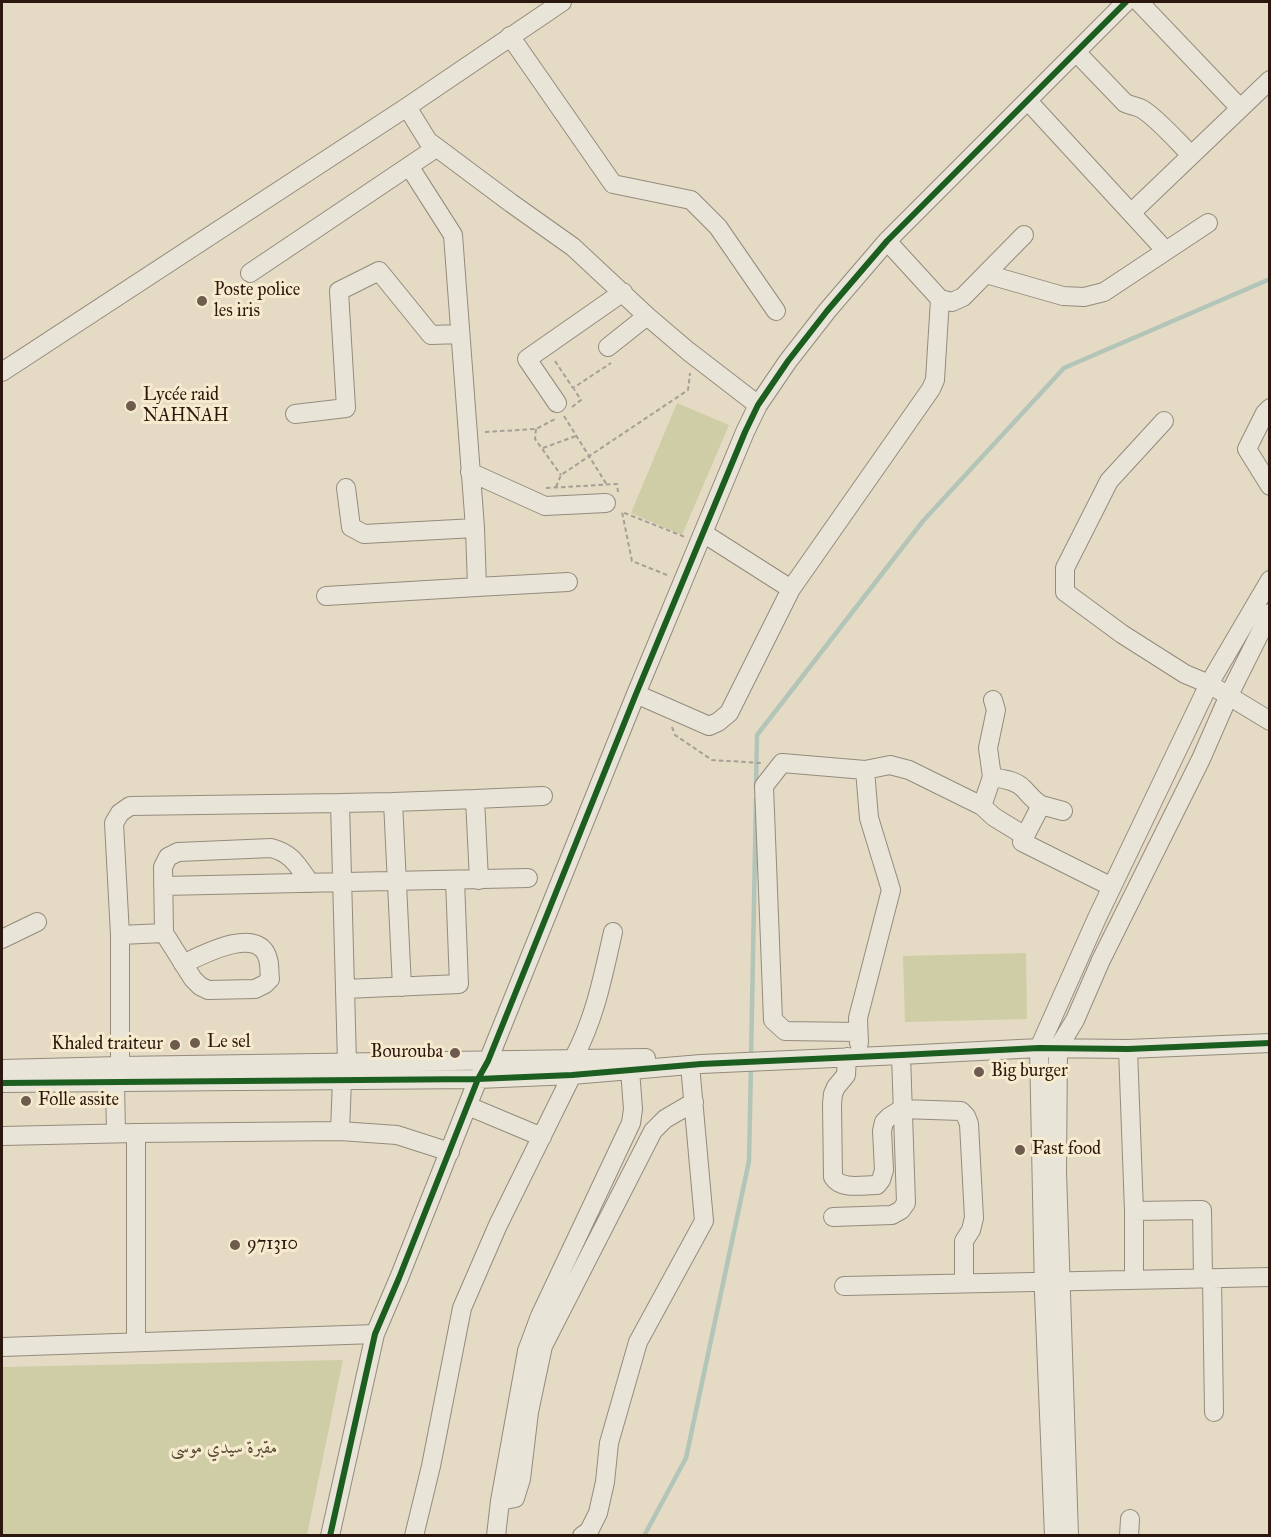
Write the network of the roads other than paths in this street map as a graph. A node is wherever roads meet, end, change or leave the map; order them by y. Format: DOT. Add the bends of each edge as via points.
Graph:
graph roads {
  1 [pos="562,2"];
  2 [pos="1126,2"];
  3 [pos="1139,2"];
  4 [pos="510,36"];
  5 [pos="1076,52"];
  6 [pos="1269,80"];
  7 [pos="1028,101"];
  8 [pos="407,107"];
  9 [pos="1240,108"];
  10 [pos="436,148"];
  11 [pos="1191,155"];
  12 [pos="409,166"];
  13 [pos="1131,213"];
  14 [pos="1208,223"];
  15 [pos="1024,235"];
  16 [pos="887,241"];
  17 [pos="1166,251"];
  18 [pos="250,273"];
  19 [pos="986,274"];
  20 [pos="623,292"];
  21 [pos="940,299"];
  22 [pos="776,311"];
  23 [pos="647,316"];
  24 [pos="460,334"];
  25 [pos="613,352"];
  26 [pos="2,372"];
  27 [pos="758,405"];
  28 [pos="1269,408"];
  29 [pos="558,412"];
  30 [pos="295,414"];
  31 [pos="1164,421"];
  32 [pos="470,472"];
  33 [pos="1269,486"];
  34 [pos="345,488"];
  35 [pos="611,494"];
  36 [pos="474,528"];
  37 [pos="701,538"];
  38 [pos="1269,580"];
  39 [pos="568,582"];
  40 [pos="477,587"];
  41 [pos="790,589"];
  42 [pos="326,596"];
  43 [pos="1269,613"];
  44 [pos="1209,684"];
  45 [pos="636,694"];
  46 [pos="1229,695"];
  47 [pos="993,700"];
  48 [pos="1269,721"];
  49 [pos="865,770"];
  50 [pos="992,777"];
  51 [pos="543,796"];
  52 [pos="474,798"];
  53 [pos="393,802"];
  54 [pos="340,803"];
  55 [pos="1041,805"];
  56 [pos="982,806"];
  57 [pos="1063,811"];
  58 [pos="1025,836"];
  59 [pos="528,878"];
  60 [pos="455,880"];
  61 [pos="479,880"];
  62 [pos="396,881"];
  63 [pos="342,882"];
  64 [pos="310,883"];
  65 [pos="163,886"];
  66 [pos="1112,887"];
  67 [pos="37,922"];
  68 [pos="613,932"];
  69 [pos="164,933"];
  70 [pos="120,935"];
  71 [pos="2,939"];
  72 [pos="183,964"];
  73 [pos="402,987"];
  74 [pos="345,988"];
  75 [pos="858,1032"];
  76 [pos="1269,1043"];
  77 [pos="1039,1048"];
  78 [pos="1058,1048"];
  79 [pos="1128,1049"];
  80 [pos="901,1055"];
  81 [pos="853,1057"];
  82 [pos="488,1061"];
  83 [pos="696,1064"];
  84 [pos="573,1067"];
  85 [pos="2,1069"];
  86 [pos="630,1070"];
  87 [pos="344,1071"];
  88 [pos="117,1074"];
  89 [pos="478,1079"];
  90 [pos="2,1083"];
  91 [pos="694,1102"];
  92 [pos="468,1106"];
  93 [pos="902,1109"];
  94 [pos="340,1131"];
  95 [pos="116,1133"];
  96 [pos="136,1133"];
  97 [pos="2,1136"];
  98 [pos="542,1137"];
  99 [pos="450,1152"];
  100 [pos="1134,1211"];
  101 [pos="833,1217"];
  102 [pos="1269,1277"];
  103 [pos="1207,1278"];
  104 [pos="1134,1279"];
  105 [pos="1052,1281"];
  106 [pos="964,1283"];
  107 [pos="844,1286"];
  108 [pos="375,1334"];
  109 [pos="136,1342"];
  110 [pos="2,1347"];
  111 [pos="1214,1412"];
  112 [pos="500,1501"];
  113 [pos="330,1536"];
  114 [pos="414,1536"];
  115 [pos="496,1536"];
  116 [pos="582,1536"];
  117 [pos="1054,1536"];
  118 [pos="1069,1536"];
  1 -- 4 [label="street"];
  2 -- 5 [label="street"];
  3 -- 9 [label="street"];
  4 -- 8 [label="street"];
  4 -- 22 [label="street" via="613,184 691,200 718,227"];
  5 -- 7 [label="street"];
  5 -- 11 [label="street" via="1125,103 1148,113"];
  6 -- 9 [label="street"];
  7 -- 13 [label="street"];
  7 -- 16 [label="street"];
  8 -- 10 [label="street"];
  8 -- 26 [label="street"];
  9 -- 11 [label="street"];
  10 -- 12 [label="street"];
  10 -- 20 [label="street" via="573,247"];
  11 -- 13 [label="street"];
  12 -- 18 [label="street"];
  12 -- 24 [label="street" via="453,235"];
  13 -- 17 [label="street"];
  14 -- 17 [label="street"];
  15 -- 19 [label="street"];
  16 -- 21 [label="street"];
  16 -- 27 [label="street" via="788,361"];
  17 -- 19 [label="street" via="1104,292 1084,297 1063,296"];
  19 -- 21 [label="street" via="963,297 952,302"];
  20 -- 23 [label="street"];
  20 -- 29 [label="street" via="527,359"];
  21 -- 41 [label="street" via="932,389"];
  23 -- 25 [label="street"];
  23 -- 27 [label="street"];
  24 -- 30 [label="street" via="431,335 379,271 339,291 346,408"];
  24 -- 32 [label="street"];
  27 -- 37 [label="street"];
  28 -- 33 [label="street" via="1247,449"];
  31 -- 44 [label="street" via="1109,481 1065,568 1065,592 1122,634 1185,674"];
  32 -- 35 [label="street" via="544,506"];
  32 -- 36 [label="street"];
  34 -- 36 [label="street" via="351,526 363,534"];
  36 -- 40 [label="street"];
  37 -- 41 [label="street"];
  37 -- 45 [label="street"];
  38 -- 44 [label="street"];
  39 -- 40 [label="street"];
  40 -- 42 [label="street"];
  41 -- 45 [label="street" via="729,713 718,722 708,726"];
  43 -- 46 [label="street"];
  44 -- 46 [label="street"];
  44 -- 66 [label="street"];
  45 -- 82 [label="street"];
  46 -- 48 [label="street"];
  46 -- 78 [label="street" via="1075,1020"];
  47 -- 50 [label="street" via="996,710 988,748"];
  49 -- 56 [label="street" via="890,765 909,770"];
  49 -- 75 [label="street" via="869,818 891,890 858,1018"];
  49 -- 75 [label="street" via="782,764 764,786 773,1020 785,1031"];
  50 -- 55 [label="street" via="1010,780"];
  50 -- 56 [label="street"];
  51 -- 52 [label="street"];
  52 -- 53 [label="street"];
  52 -- 61 [label="street"];
  53 -- 54 [label="street"];
  53 -- 62 [label="street"];
  54 -- 63 [label="street"];
  54 -- 70 [label="street" via="130,806 114,823"];
  55 -- 57 [label="street"];
  55 -- 58 [label="street"];
  56 -- 58 [label="street"];
  58 -- 66 [label="street" via="1022,842"];
  59 -- 61 [label="street"];
  60 -- 61 [label="street"];
  60 -- 62 [label="street"];
  60 -- 73 [label="street" via="459,984"];
  62 -- 63 [label="street"];
  62 -- 73 [label="street"];
  63 -- 64 [label="street"];
  63 -- 74 [label="street"];
  64 -- 65 [label="street"];
  64 -- 65 [label="street" via="296,861 282,850 271,848 178,852 168,857 163,867"];
  65 -- 69 [label="street"];
  66 -- 77 [label="street"];
  67 -- 71 [label="street"];
  68 -- 84 [label="street" via="593,1014"];
  69 -- 70 [label="street"];
  69 -- 72 [label="street"];
  70 -- 88 [label="street"];
  73 -- 74 [label="street"];
  74 -- 87 [label="street"];
  75 -- 81 [label="street"];
  76 -- 79 [label="street"];
  77 -- 78 [label="street"];
  77 -- 80 [label="street"];
  77 -- 105 [label="street"];
  78 -- 79 [label="street"];
  78 -- 105 [label="street"];
  79 -- 100 [label="street"];
  80 -- 81 [label="street"];
  80 -- 93 [label="street"];
  81 -- 83 [label="street"];
  81 -- 93 [label="street" via="833,1095 836,1182 877,1185 884,1170 884,1122"];
  82 -- 84 [label="street"];
  82 -- 87 [label="street"];
  82 -- 89 [label="street"];
  83 -- 84 [label="street" via="676,1058"];
  83 -- 86 [label="street"];
  83 -- 91 [label="street"];
  84 -- 86 [label="street"];
  84 -- 89 [label="street"];
  84 -- 98 [label="street"];
  85 -- 88 [label="street"];
  86 -- 112 [label="street" via="631,1123 526,1351"];
  87 -- 88 [label="street"];
  87 -- 89 [label="street"];
  87 -- 94 [label="street"];
  88 -- 90 [label="street"];
  88 -- 95 [label="street"];
  89 -- 92 [label="street"];
  91 -- 112 [label="street" via="653,1131 543,1346 529,1412 521,1479 514,1498"];
  91 -- 116 [label="street" via="704,1221 638,1342 609,1443 598,1512 589,1531"];
  92 -- 98 [label="street"];
  92 -- 99 [label="street"];
  93 -- 101 [label="street" via="906,1203 892,1215"];
  93 -- 106 [label="street" via="961,1111 969,1124 974,1218 964,1240"];
  94 -- 96 [label="street"];
  94 -- 99 [label="street" via="397,1135"];
  95 -- 96 [label="street"];
  95 -- 97 [label="street"];
  96 -- 109 [label="street"];
  98 -- 114 [label="street" via="462,1308"];
  99 -- 108 [label="street"];
  100 -- 103 [label="street" via="1202,1210"];
  100 -- 104 [label="street"];
  102 -- 103 [label="street"];
  103 -- 104 [label="street"];
  103 -- 111 [label="street"];
  104 -- 105 [label="street"];
  105 -- 106 [label="street"];
  105 -- 117 [label="street"];
  105 -- 118 [label="street"];
  106 -- 107 [label="street"];
  108 -- 109 [label="street"];
  108 -- 113 [label="street"];
  109 -- 110 [label="street"];
  112 -- 115 [label="street"];
}
